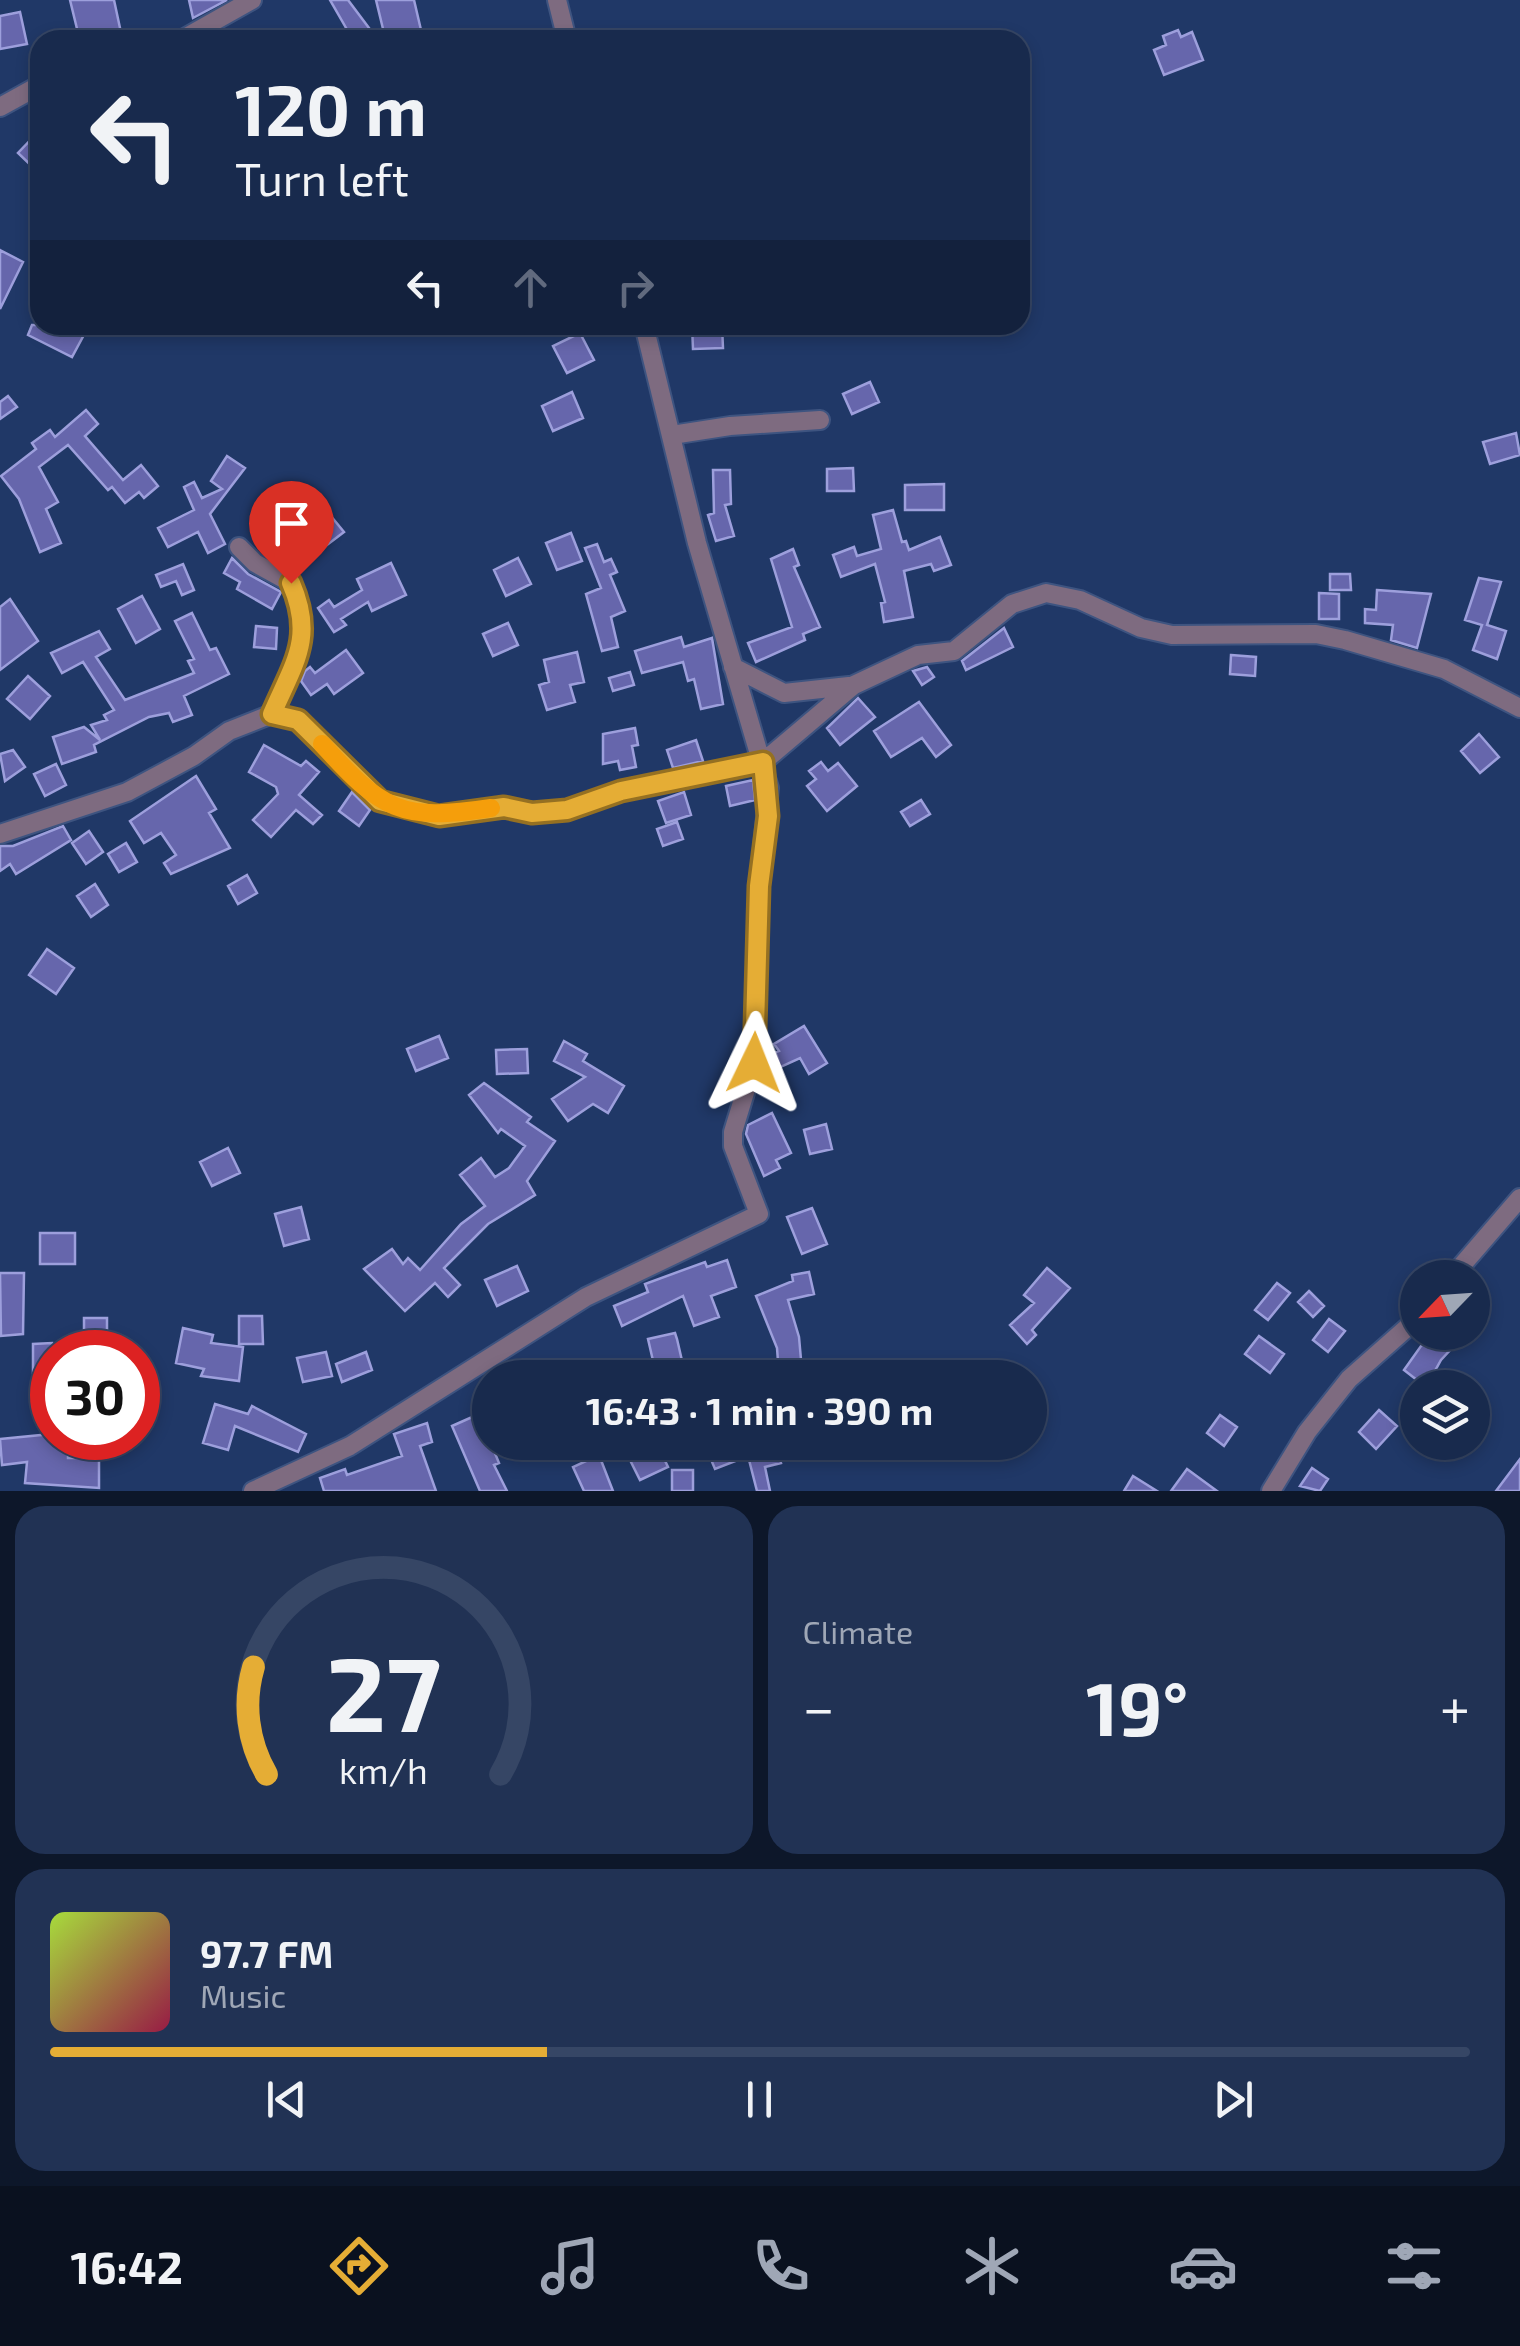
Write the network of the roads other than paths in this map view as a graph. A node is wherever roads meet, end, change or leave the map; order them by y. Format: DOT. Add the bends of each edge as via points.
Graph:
graph roads {
  1 [pos="252,0"];
  2 [pos="557,0"];
  3 [pos="199,30"];
  4 [pos="564,30"];
  5 [pos="30,91"];
  6 [pos="0,107"];
  7 [pos="647,335"];
  8 [pos="820,420"];
  9 [pos="672,435"];
  10 [pos="239,547"];
  11 [pos="733,667"];
  12 [pos="854,685"];
  13 [pos="1520,708"];
  14 [pos="272,714"];
  15 [pos="763,762"];
  16 [pos="0,834"];
  17 [pos="1520,1198"];
  18 [pos="1467,1260"];
  19 [pos="1400,1334"];
  20 [pos="253,1491"];
  21 [pos="1271,1491"];
  1 -- 3 [label="street"];
  2 -- 4 [label="street"];
  5 -- 6 [label="street"];
  7 -- 9 [label="street"];
  8 -- 9 [label="street"];
  9 -- 11 [label="street"];
  10 -- 14 [label="street" via="291,583 305,618"];
  11 -- 12 [label="street" via="784,693"];
  11 -- 15 [label="street"];
  12 -- 13 [label="street" via="918,655 954,651 1012,604 1046,593 1172,636 1316,634 1346,640 1444,670"];
  12 -- 15 [label="street"];
  14 -- 15 [label="street" via="298,720 380,801 439,816 504,807 567,810 621,791"];
  14 -- 16 [label="street" via="229,731 127,792"];
  15 -- 20 [label="street" via="768,816 759,886 754,1063 733,1132 759,1214 586,1297 362,1439"];
  17 -- 18 [label="street"];
  19 -- 21 [label="street" via="1349,1379"];
}
